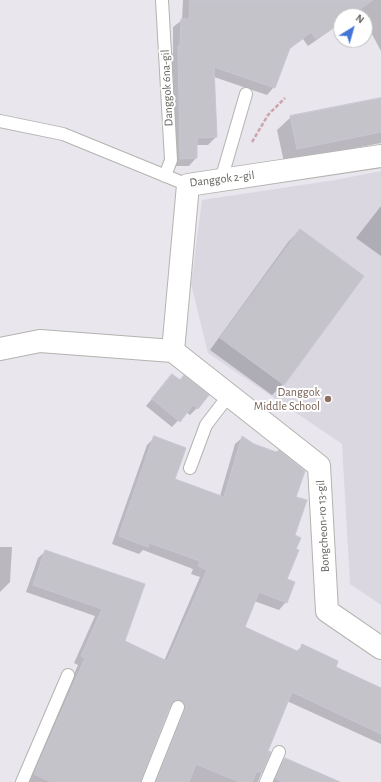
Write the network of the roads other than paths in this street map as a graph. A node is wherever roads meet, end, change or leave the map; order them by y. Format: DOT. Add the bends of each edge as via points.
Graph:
graph roads {
  1 [pos="162,0"];
  2 [pos="246,94"];
  3 [pos="0,121"];
  4 [pos="381,156"];
  5 [pos="165,176"];
  6 [pos="221,180"];
  7 [pos="188,185"];
  8 [pos="0,349"];
  9 [pos="173,351"];
  10 [pos="229,395"];
  11 [pos="190,468"];
  12 [pos="381,648"];
  13 [pos="68,675"];
  14 [pos="178,707"];
  15 [pos="279,752"];
  16 [pos="22,782"];
  17 [pos="148,782"];
  18 [pos="266,782"];
  1 -- 5 [label="lane, Danggok 6na-gil" via="171,160"];
  2 -- 6 [label="lane"];
  3 -- 5 [label="lane, Danggok 2-gil" via="63,134"];
  4 -- 6 [label="street, Danggok 2-gil"];
  5 -- 7 [label="lane, Danggok 2-gil"];
  6 -- 7 [label="street, Danggok 2-gil"];
  7 -- 9 [label="street"];
  8 -- 9 [label="street" via="40,341"];
  9 -- 10 [label="street, Bongcheon-ro 13-gil"];
  10 -- 11 [label="lane" via="206,424"];
  10 -- 12 [label="street, Bongcheon-ro 13-gil" via="319,466 327,611"];
  13 -- 16 [label="lane"];
  14 -- 17 [label="lane"];
  15 -- 18 [label="lane"];
}
